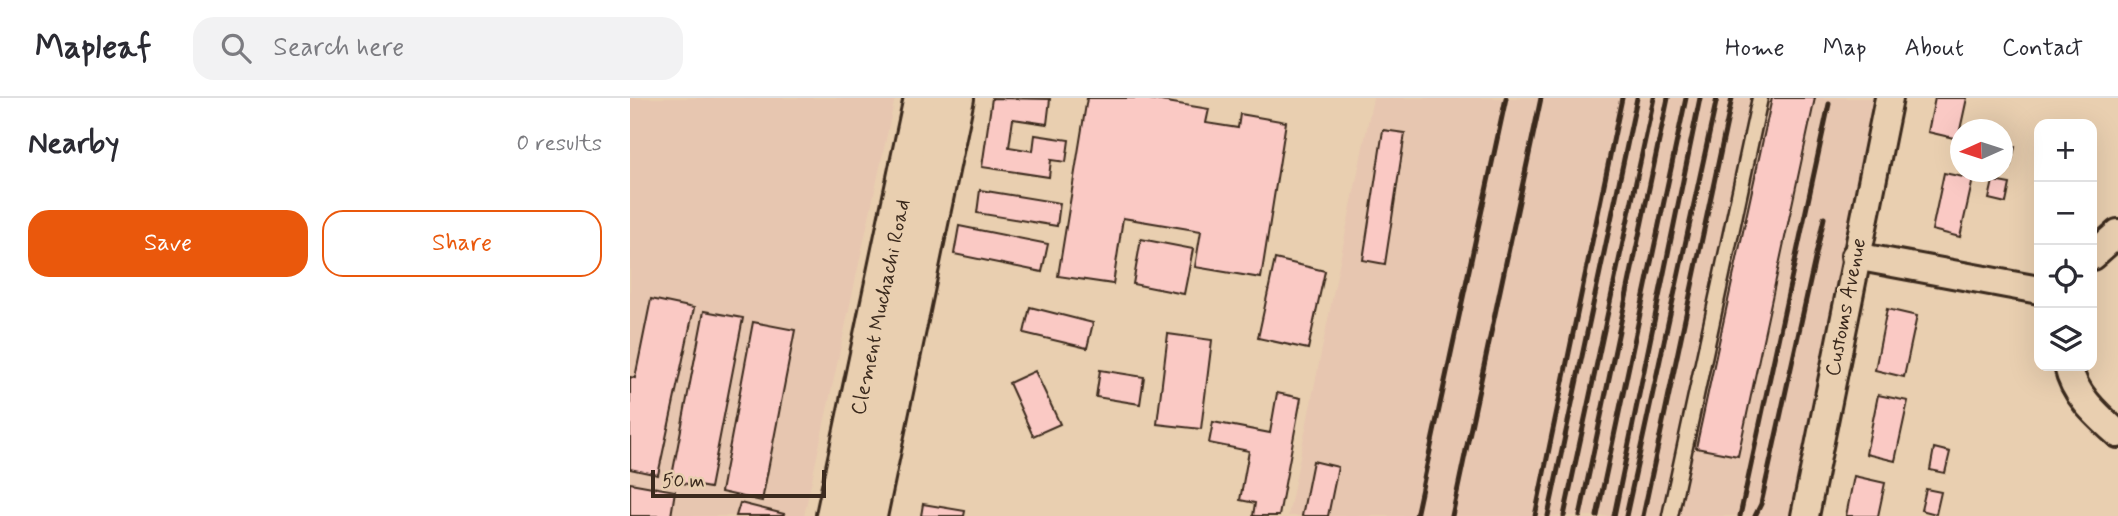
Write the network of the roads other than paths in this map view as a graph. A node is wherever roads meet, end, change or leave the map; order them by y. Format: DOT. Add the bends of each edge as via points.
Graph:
graph roads {
  1 [pos="924,98"];
  2 [pos="954,98"];
  3 [pos="1760,98"];
  4 [pos="1889,98"];
  5 [pos="2118,233"];
  6 [pos="2097,252"];
  7 [pos="1855,256"];
  8 [pos="2034,289"];
  9 [pos="2070,371"];
  10 [pos="2118,434"];
  11 [pos="836,516"];
  12 [pos="867,516"];
  13 [pos="1670,516"];
  14 [pos="1805,516"];
  1 -- 11 [label="main road, Clement Muchachi Road"];
  2 -- 12 [label="main road, Clement Muchachi Road"];
  3 -- 13 [label="lane"];
  4 -- 7 [label="street, Customs Avenue"];
  5 -- 6 [label="street"];
  7 -- 8 [label="street"];
  7 -- 14 [label="street, Customs Avenue"];
  9 -- 10 [label="street" via="2090,410"];
}
